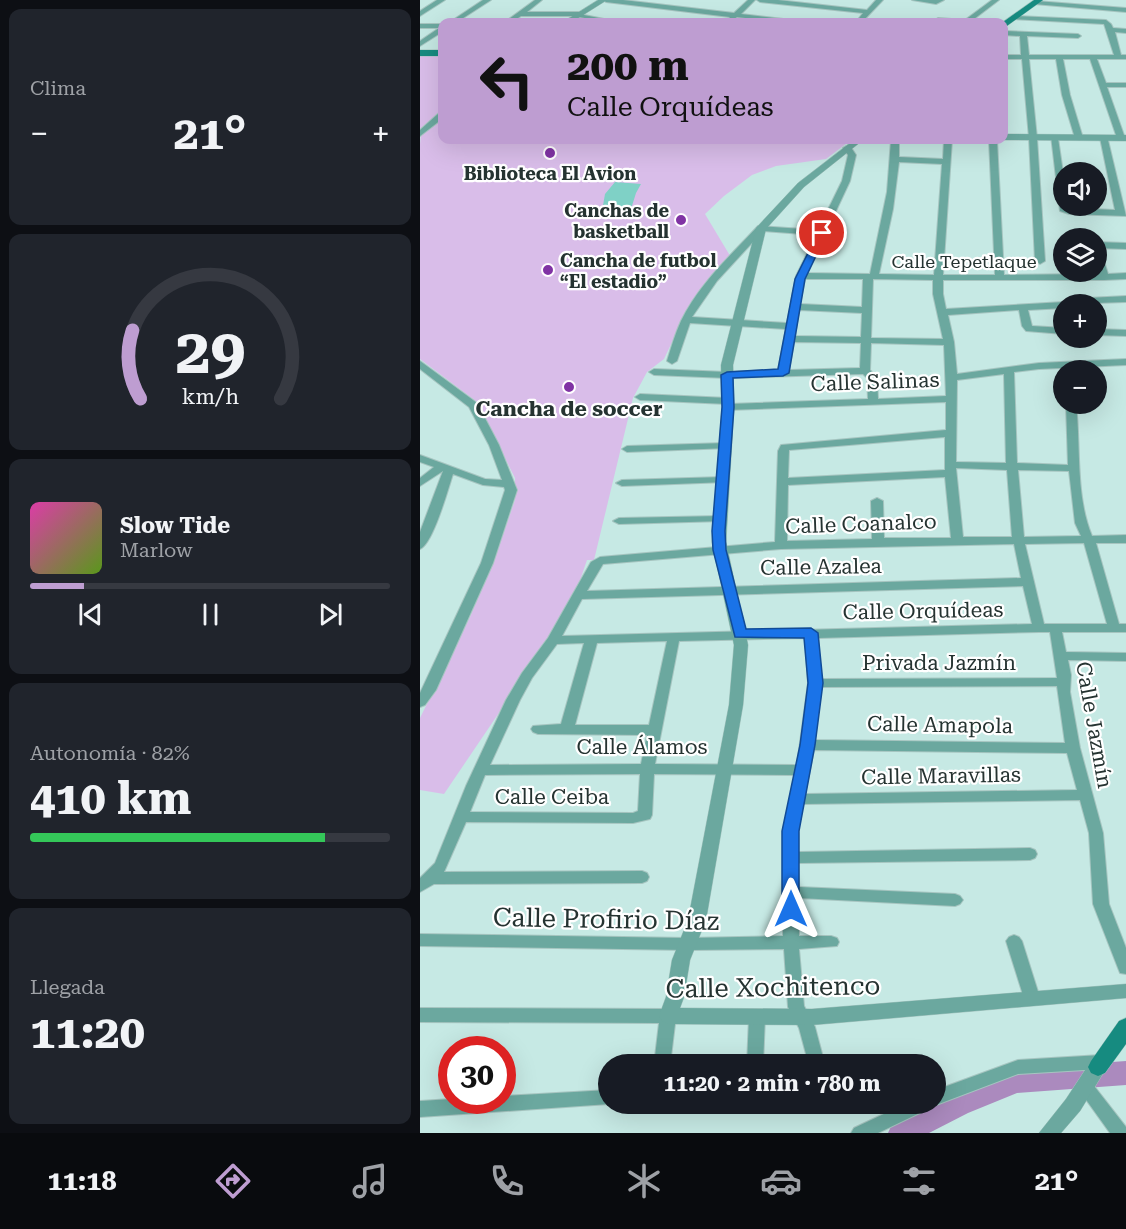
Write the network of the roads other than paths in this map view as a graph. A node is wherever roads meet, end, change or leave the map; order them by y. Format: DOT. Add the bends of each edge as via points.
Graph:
graph roads {
  1 [pos="442,0"];
  2 [pos="488,0"];
  3 [pos="539,0"];
  4 [pos="605,0"];
  5 [pos="752,0"];
  6 [pos="760,0"];
  7 [pos="880,0"];
  8 [pos="915,0"];
  9 [pos="996,0"];
  10 [pos="940,1"];
  11 [pos="1037,1"];
  12 [pos="661,4"];
  13 [pos="1126,10"];
  14 [pos="869,12"];
  15 [pos="420,14"];
  16 [pos="521,14"];
  17 [pos="579,15"];
  18 [pos="735,16"];
  19 [pos="459,18"];
  20 [pos="514,18"];
  21 [pos="574,18"];
  22 [pos="595,18"];
  23 [pos="733,18"];
  24 [pos="754,18"];
  25 [pos="863,18"];
  26 [pos="971,18"];
  27 [pos="1015,18"];
  28 [pos="420,26"];
  29 [pos="1008,26"];
  30 [pos="438,28"];
  31 [pos="1110,30"];
  32 [pos="438,31"];
  33 [pos="1008,31"];
  34 [pos="1126,31"];
  35 [pos="1023,34"];
  36 [pos="1078,36"];
  37 [pos="420,44"];
  38 [pos="420,53"];
  39 [pos="438,53"];
  40 [pos="1008,57"];
  41 [pos="1024,57"];
  42 [pos="1059,57"];
  43 [pos="1093,57"];
  44 [pos="1122,57"];
  45 [pos="1102,85"];
  46 [pos="1126,85"];
  47 [pos="438,118"];
  48 [pos="420,134"];
  49 [pos="1008,137"];
  50 [pos="1033,138"];
  51 [pos="1054,138"];
  52 [pos="1079,138"];
  53 [pos="1104,138"];
  54 [pos="1124,138"];
  55 [pos="854,144"];
  56 [pos="895,144"];
  57 [pos="948,144"];
  58 [pos="993,144"];
  59 [pos="848,148"];
  60 [pos="896,159"];
  61 [pos="946,162"];
  62 [pos="1123,213"];
  63 [pos="761,228"];
  64 [pos="822,233"];
  65 [pos="1107,245"];
  66 [pos="1126,246"];
  67 [pos="1040,261"];
  68 [pos="801,276"];
  69 [pos="871,276"];
  70 [pos="1126,276"];
  71 [pos="938,277"];
  72 [pos="1053,277"];
  73 [pos="1107,277"];
  74 [pos="1000,278"];
  75 [pos="1126,299"];
  76 [pos="1107,300"];
  77 [pos="1053,306"];
  78 [pos="795,307"];
  79 [pos="1023,308"];
  80 [pos="866,310"];
  81 [pos="942,312"];
  82 [pos="686,320"];
  83 [pos="737,323"];
  84 [pos="792,326"];
  85 [pos="1053,330"];
  86 [pos="1107,332"];
  87 [pos="1126,333"];
  88 [pos="789,339"];
  89 [pos="866,341"];
  90 [pos="949,342"];
  91 [pos="672,361"];
  92 [pos="1126,362"];
  93 [pos="420,363"];
  94 [pos="1107,364"];
  95 [pos="1053,368"];
  96 [pos="1009,370"];
  97 [pos="865,371"];
  98 [pos="654,372"];
  99 [pos="783,373"];
  100 [pos="727,375"];
  101 [pos="952,378"];
  102 [pos="640,397"];
  103 [pos="952,399"];
  104 [pos="873,402"];
  105 [pos="728,404"];
  106 [pos="1071,414"];
  107 [pos="951,433"];
  108 [pos="725,446"];
  109 [pos="627,448"];
  110 [pos="420,452"];
  111 [pos="420,458"];
  112 [pos="440,466"];
  113 [pos="1012,466"];
  114 [pos="1074,468"];
  115 [pos="950,469"];
  116 [pos="723,480"];
  117 [pos="782,482"];
  118 [pos="420,483"];
  119 [pos="622,483"];
  120 [pos="510,484"];
  121 [pos="878,501"];
  122 [pos="720,519"];
  123 [pos="619,521"];
  124 [pos="1126,539"];
  125 [pos="957,540"];
  126 [pos="1019,540"];
  127 [pos="1087,540"];
  128 [pos="878,542"];
  129 [pos="420,545"];
  130 [pos="781,545"];
  131 [pos="720,550"];
  132 [pos="1028,582"];
  133 [pos="728,589"];
  134 [pos="579,595"];
  135 [pos="1055,627"];
  136 [pos="1039,628"];
  137 [pos="1120,628"];
  138 [pos="811,633"];
  139 [pos="740,634"];
  140 [pos="674,636"];
  141 [pos="553,640"];
  142 [pos="591,640"];
  143 [pos="1061,656"];
  144 [pos="1126,657"];
  145 [pos="1064,682"];
  146 [pos="816,683"];
  147 [pos="420,702"];
  148 [pos="537,729"];
  149 [pos="567,729"];
  150 [pos="655,730"];
  151 [pos="808,745"];
  152 [pos="1072,748"];
  153 [pos="647,768"];
  154 [pos="725,768"];
  155 [pos="482,770"];
  156 [pos="803,770"];
  157 [pos="1085,795"];
  158 [pos="797,799"];
  159 [pos="462,817"];
  160 [pos="1030,854"];
  161 [pos="791,858"];
  162 [pos="642,877"];
  163 [pos="426,882"];
  164 [pos="791,892"];
  165 [pos="955,900"];
  166 [pos="420,940"];
  167 [pos="1014,941"];
  168 [pos="831,942"];
  169 [pos="791,944"];
  170 [pos="688,945"];
  171 [pos="1126,968"];
  172 [pos="1126,991"];
  173 [pos="1032,998"];
  174 [pos="420,1015"];
  175 [pos="668,1016"];
  176 [pos="757,1017"];
  177 [pos="801,1017"];
  178 [pos="1126,1028"];
  179 [pos="663,1054"];
  180 [pos="755,1054"];
  181 [pos="814,1054"];
  182 [pos="1092,1075"];
  183 [pos="946,1094"];
  184 [pos="598,1098"];
  185 [pos="420,1109"];
  186 [pos="901,1114"];
  187 [pos="860,1133"];
  188 [pos="1049,1133"];
  189 [pos="1120,1133"];
  1 -- 15 [label="street"];
  2 -- 19 [label="street"];
  3 -- 16 [label="street"];
  4 -- 12 [label="street"];
  4 -- 17 [label="street"];
  5 -- 18 [label="street"];
  6 -- 14 [label="street"];
  7 -- 14 [label="street"];
  8 -- 10 [label="street"];
  9 -- 26 [label="street"];
  11 -- 13 [label="street"];
  11 -- 27 [label="main road"];
  12 -- 18 [label="street"];
  14 -- 25 [label="street"];
  16 -- 17 [label="street"];
  16 -- 20 [label="street"];
  17 -- 21 [label="street"];
  17 -- 22 [label="street"];
  18 -- 23 [label="street"];
  18 -- 24 [label="street"];
  27 -- 29 [label="main road"];
  27 -- 31 [label="street" via="1106,22"];
  28 -- 30 [label="street"];
  31 -- 34 [label="street"];
  31 -- 44 [label="street"];
  32 -- 37 [label="street"];
  33 -- 35 [label="street"];
  35 -- 36 [label="street"];
  35 -- 41 [label="street"];
  38 -- 39 [label="main road"];
  40 -- 41 [label="street"];
  41 -- 42 [label="street"];
  41 -- 50 [label="street"];
  42 -- 43 [label="street"];
  42 -- 52 [label="street"];
  43 -- 44 [label="street"];
  43 -- 45 [label="street"];
  45 -- 46 [label="street"];
  45 -- 54 [label="street"];
  47 -- 48 [label="street"];
  49 -- 50 [label="street"];
  50 -- 51 [label="street"];
  50 -- 67 [label="street"];
  51 -- 52 [label="street"];
  51 -- 62 [label="street" via="1064,210"];
  52 -- 53 [label="street"];
  53 -- 54 [label="street"];
  53 -- 62 [label="street"];
  55 -- 59 [label="street"];
  56 -- 60 [label="street"];
  57 -- 61 [label="street"];
  58 -- 74 [label="street"];
  59 -- 63 [label="street" via="801,185"];
  59 -- 64 [label="street" via="852,155 849,176"];
  60 -- 61 [label="street"];
  60 -- 69 [label="street" via="887,225"];
  61 -- 71 [label="street"];
  63 -- 64 [label="street"];
  63 -- 82 [label="street" via="707,288"];
  63 -- 83 [label="street"];
  64 -- 68 [label="street"];
  65 -- 66 [label="street"];
  68 -- 69 [label="street, Calle Tepetlaque"];
  68 -- 78 [label="street"];
  69 -- 71 [label="street, Calle Tepetlaque"];
  69 -- 80 [label="street"];
  70 -- 73 [label="street, Calle Tepetlaque"];
  71 -- 74 [label="street, Calle Tepetlaque"];
  71 -- 81 [label="street"];
  72 -- 74 [label="street, Calle Tepetlaque"];
  75 -- 76 [label="street"];
  77 -- 79 [label="street"];
  78 -- 80 [label="street"];
  78 -- 84 [label="street"];
  79 -- 81 [label="street"];
  79 -- 85 [label="street" via="1029,329"];
  80 -- 89 [label="street"];
  81 -- 90 [label="street"];
  82 -- 83 [label="street"];
  82 -- 91 [label="street"];
  83 -- 84 [label="street"];
  83 -- 100 [label="street"];
  84 -- 88 [label="street"];
  86 -- 87 [label="street"];
  88 -- 89 [label="street"];
  88 -- 99 [label="street"];
  89 -- 90 [label="street"];
  89 -- 97 [label="street"];
  90 -- 101 [label="street"];
  92 -- 94 [label="street"];
  93 -- 120 [label="street" via="472,405"];
  95 -- 96 [label="street"];
  96 -- 101 [label="street"];
  96 -- 113 [label="street"];
  97 -- 99 [label="street"];
  97 -- 104 [label="street" via="872,377"];
  98 -- 100 [label="street"];
  99 -- 100 [label="street"];
  100 -- 105 [label="street"];
  101 -- 103 [label="street"];
  102 -- 105 [label="street, Calle Salinas"];
  103 -- 104 [label="street, Calle Salinas"];
  103 -- 107 [label="street"];
  104 -- 105 [label="street, Calle Salinas"];
  105 -- 108 [label="street"];
  106 -- 114 [label="street"];
  107 -- 115 [label="street"];
  107 -- 117 [label="street" via="785,447"];
  108 -- 109 [label="street"];
  108 -- 116 [label="street"];
  110 -- 112 [label="street"];
  111 -- 112 [label="street"];
  112 -- 118 [label="street"];
  112 -- 120 [label="street" via="483,483"];
  112 -- 129 [label="street" via="434,513"];
  113 -- 114 [label="street"];
  113 -- 115 [label="street"];
  113 -- 126 [label="street"];
  114 -- 127 [label="street"];
  115 -- 117 [label="street"];
  115 -- 125 [label="street"];
  116 -- 119 [label="street"];
  116 -- 122 [label="street"];
  117 -- 130 [label="street"];
  120 -- 147 [label="street" via="510,499 487,563"];
  121 -- 128 [label="street"];
  122 -- 123 [label="street"];
  122 -- 131 [label="street"];
  124 -- 127 [label="street, Calle Coanalco"];
  125 -- 126 [label="street, Calle Coanalco"];
  125 -- 128 [label="street, Calle Coanalco"];
  126 -- 127 [label="street, Calle Coanalco"];
  126 -- 132 [label="street"];
  127 -- 137 [label="street"];
  128 -- 130 [label="street, Calle Coanalco"];
  130 -- 131 [label="street, Calle Coanalco"];
  131 -- 133 [label="street"];
  131 -- 134 [label="street, Calle Coanalco" via="598,562"];
  132 -- 133 [label="street, Calle Azalea"];
  132 -- 136 [label="street"];
  133 -- 134 [label="street, Calle Azalea"];
  133 -- 139 [label="street"];
  134 -- 141 [label="street"];
  135 -- 136 [label="street, Calle Orquídeas"];
  135 -- 137 [label="street, Calle Orquídeas"];
  135 -- 143 [label="street, Calle Jazmín"];
  136 -- 138 [label="street, Calle Orquídeas"];
  138 -- 139 [label="street, Calle Orquídeas"];
  138 -- 146 [label="street"];
  139 -- 140 [label="street, Calle Orquídeas"];
  139 -- 154 [label="street" via="740,670"];
  140 -- 142 [label="street, Calle Orquídeas"];
  140 -- 150 [label="street"];
  141 -- 142 [label="street, Calle Orquídeas"];
  141 -- 155 [label="street" via="513,700"];
  142 -- 149 [label="street"];
  143 -- 144 [label="street"];
  143 -- 145 [label="street, Calle Jazmín"];
  145 -- 146 [label="street, Privada Jazmín"];
  145 -- 152 [label="street, Calle Jazmín"];
  146 -- 151 [label="street"];
  148 -- 149 [label="street"];
  149 -- 150 [label="street"];
  150 -- 153 [label="street"];
  151 -- 152 [label="street, Calle Amapola"];
  151 -- 156 [label="street"];
  152 -- 157 [label="street, Calle Jazmín"];
  153 -- 154 [label="street, Calle Álamos"];
  153 -- 155 [label="street, Calle Álamos"];
  153 -- 159 [label="street, Calle Ceiba" via="642,817"];
  154 -- 156 [label="street, Calle Álamos"];
  154 -- 170 [label="street" via="697,920"];
  155 -- 159 [label="street"];
  156 -- 158 [label="street"];
  157 -- 158 [label="street, Calle Maravillas"];
  157 -- 171 [label="street, Calle Jazmín" via="1096,833 1101,904"];
  158 -- 161 [label="street"];
  159 -- 163 [label="street" via="441,866"];
  160 -- 161 [label="street"];
  161 -- 164 [label="street"];
  162 -- 163 [label="street"];
  164 -- 165 [label="street"];
  164 -- 169 [label="street"];
  166 -- 170 [label="street, Calle Profirio Díaz"];
  167 -- 173 [label="street"];
  168 -- 169 [label="street, Calle Profirio Díaz"];
  169 -- 170 [label="street, Calle Profirio Díaz"];
  169 -- 177 [label="street" via="796,1007"];
  170 -- 175 [label="street"];
  172 -- 173 [label="street, Calle Xochitenco"];
  173 -- 177 [label="street, Calle Xochitenco"];
  174 -- 175 [label="street, Calle Xochitenco"];
  175 -- 176 [label="street, Calle Xochitenco"];
  175 -- 179 [label="street"];
  176 -- 177 [label="street, Calle Xochitenco"];
  176 -- 180 [label="street"];
  177 -- 181 [label="street"];
  178 -- 182 [label="main road"];
  182 -- 183 [label="street" via="1018,1067"];
  182 -- 188 [label="street" via="1073,1106"];
  182 -- 189 [label="street"];
  184 -- 185 [label="street"];
  186 -- 187 [label="street"];
}
